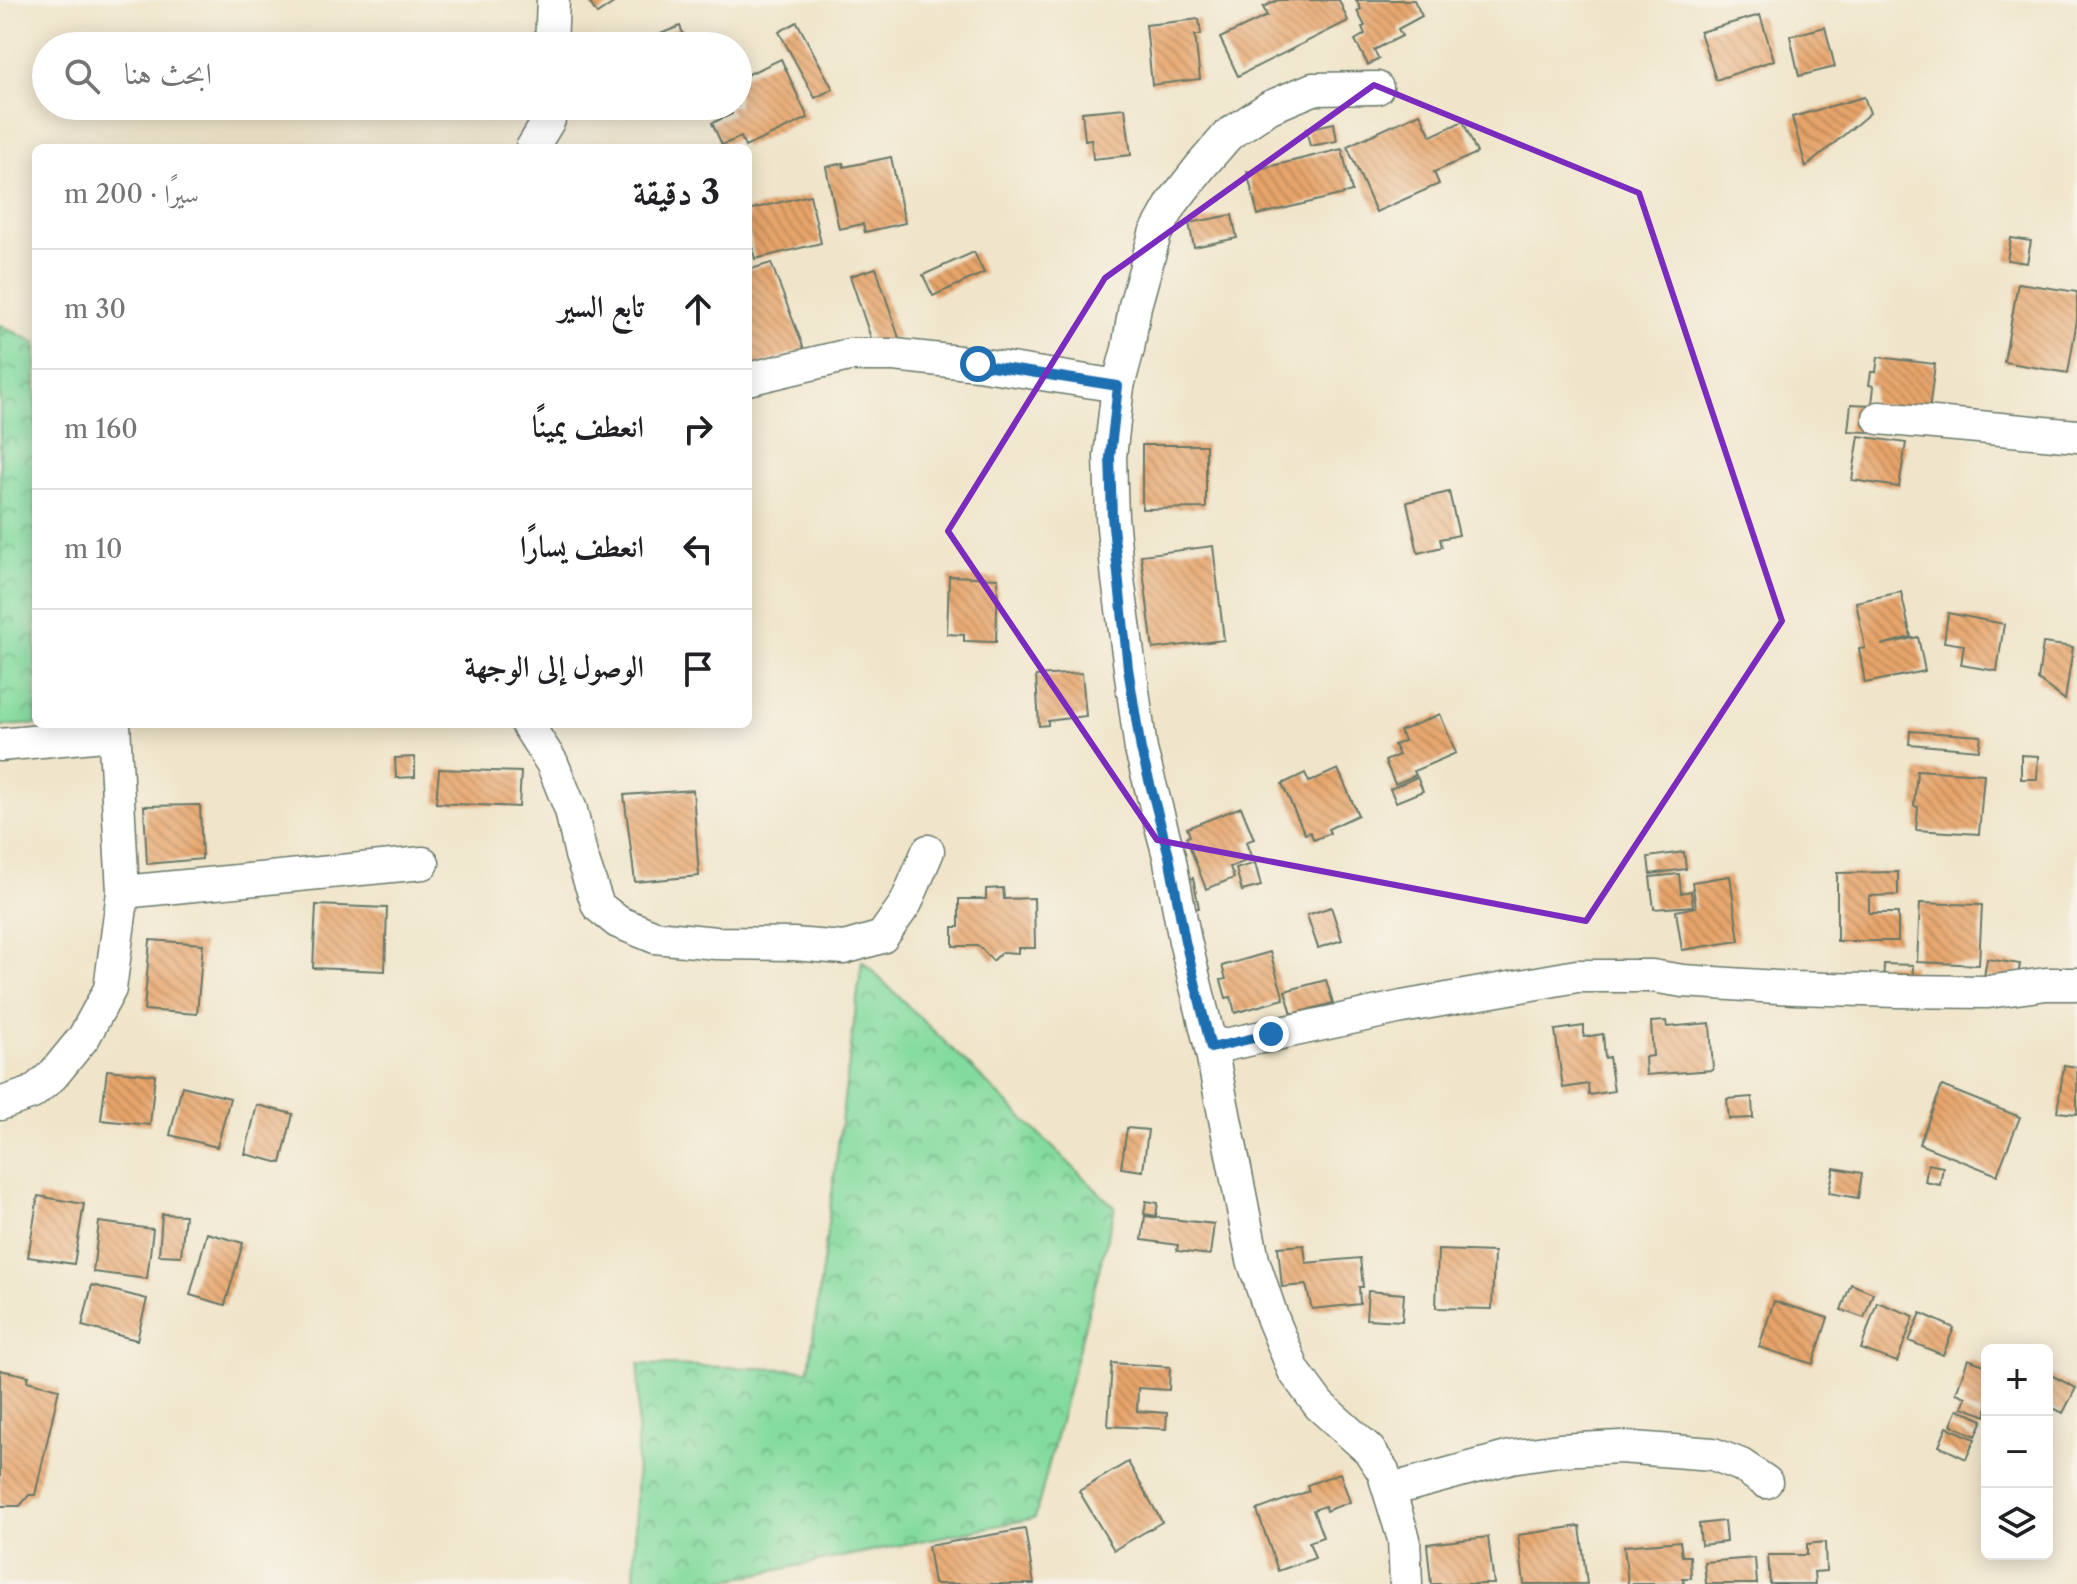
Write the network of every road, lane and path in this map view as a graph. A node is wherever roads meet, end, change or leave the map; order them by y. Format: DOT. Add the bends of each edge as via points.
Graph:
graph roads {
  1 [pos="553,0"];
  2 [pos="552,32"];
  3 [pos="1377,88"];
  4 [pos="549,120"];
  5 [pos="534,144"];
  6 [pos="752,378"];
  7 [pos="1118,386"];
  8 [pos="1879,418"];
  9 [pos="2077,436"];
  10 [pos="530,728"];
  11 [pos="114,729"];
  12 [pos="0,745"];
  13 [pos="928,851"];
  14 [pos="423,863"];
  15 [pos="123,892"];
  16 [pos="2077,984"];
  17 [pos="1211,1048"];
  18 [pos="0,1104"];
  19 [pos="1766,1482"];
  20 [pos="1390,1490"];
  21 [pos="1406,1584"];
  1 -- 2 [label="street"];
  3 -- 7 [label="street" via="1313,89 1270,107 1228,135 1201,166 1155,234"];
  4 -- 5 [label="street"];
  6 -- 7 [label="street" via="849,355 894,355"];
  7 -- 17 [label="street" via="1110,457 1112,517 1128,668 1141,750"];
  8 -- 9 [label="street"];
  10 -- 13 [label="street" via="552,763 571,810 598,906 618,922 655,937 844,948 882,937 906,903"];
  11 -- 12 [label="street"];
  11 -- 15 [label="street"];
  14 -- 15 [label="street"];
  15 -- 18 [label="street" via="110,989 84,1037 32,1093"];
  16 -- 17 [label="street" via="1988,992 1898,991 1577,976"];
  17 -- 20 [label="street" via="1253,1260 1272,1317 1294,1371 1319,1405 1376,1458"];
  19 -- 20 [label="street" via="1713,1454 1620,1447 1511,1457"];
  20 -- 21 [label="street" via="1404,1539"];
}
